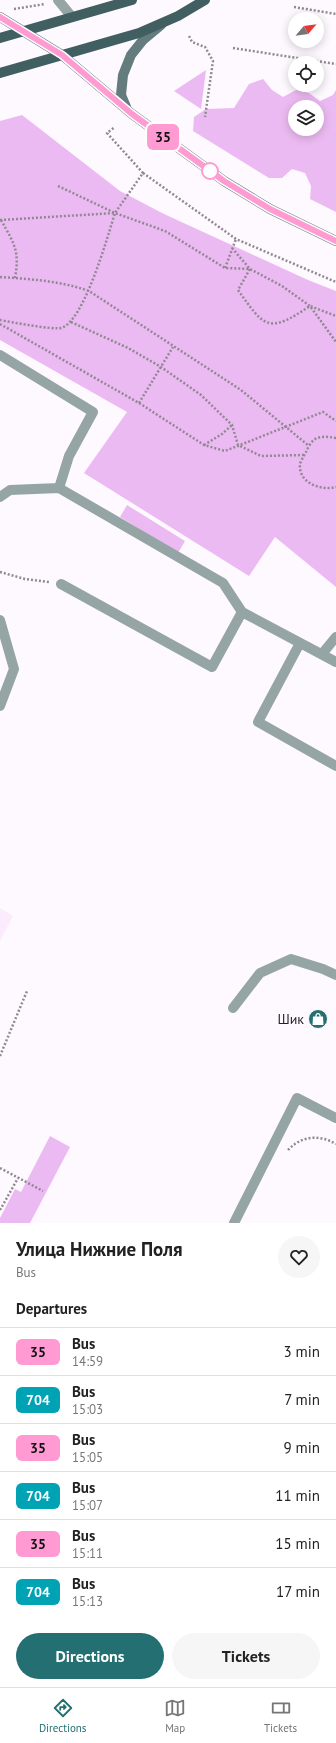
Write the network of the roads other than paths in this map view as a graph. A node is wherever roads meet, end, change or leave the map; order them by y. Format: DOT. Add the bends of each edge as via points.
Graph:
graph roads {
  1 [pos="59,0"];
  2 [pos="132,0"];
  3 [pos="205,0"];
  4 [pos="0,17"];
  5 [pos="72,17"];
  6 [pos="164,22"];
  7 [pos="24,31"];
  8 [pos="0,38"];
  9 [pos="62,55"];
  10 [pos="0,73"];
  11 [pos="126,109"];
  12 [pos="336,241"];
  13 [pos="0,355"];
  14 [pos="59,488"];
  15 [pos="0,496"];
  16 [pos="61,584"];
  17 [pos="242,612"];
  18 [pos="0,620"];
  19 [pos="336,637"];
  20 [pos="300,643"];
  21 [pos="322,654"];
  22 [pos="336,662"];
  23 [pos="0,706"];
  24 [pos="336,766"];
  25 [pos="336,975"];
  26 [pos="233,1008"];
  27 [pos="336,1118"];
  28 [pos="234,1223"];
  1 -- 5 [label="street"];
  2 -- 5 [label="main road"];
  3 -- 6 [label="main road"];
  4 -- 7 [label="main road"];
  5 -- 7 [label="main road"];
  6 -- 9 [label="main road" via="139,33"];
  6 -- 11 [label="main road" via="143,40 131,55 121,95"];
  7 -- 8 [label="main road"];
  7 -- 9 [label="main road"];
  9 -- 10 [label="main road"];
  9 -- 11 [label="main road"];
  11 -- 12 [label="main road" via="224,181 270,209"];
  13 -- 14 [label="street" via="93,412 69,456"];
  14 -- 15 [label="street" via="10,490"];
  14 -- 17 [label="street" via="223,583"];
  16 -- 17 [label="street" via="212,667"];
  17 -- 20 [label="street"];
  18 -- 23 [label="street" via="14,670"];
  19 -- 21 [label="street"];
  20 -- 21 [label="street"];
  20 -- 24 [label="street" via="258,722"];
  21 -- 22 [label="street"];
  25 -- 26 [label="street" via="291,960 260,973"];
  27 -- 28 [label="street" via="297,1098"];
}
